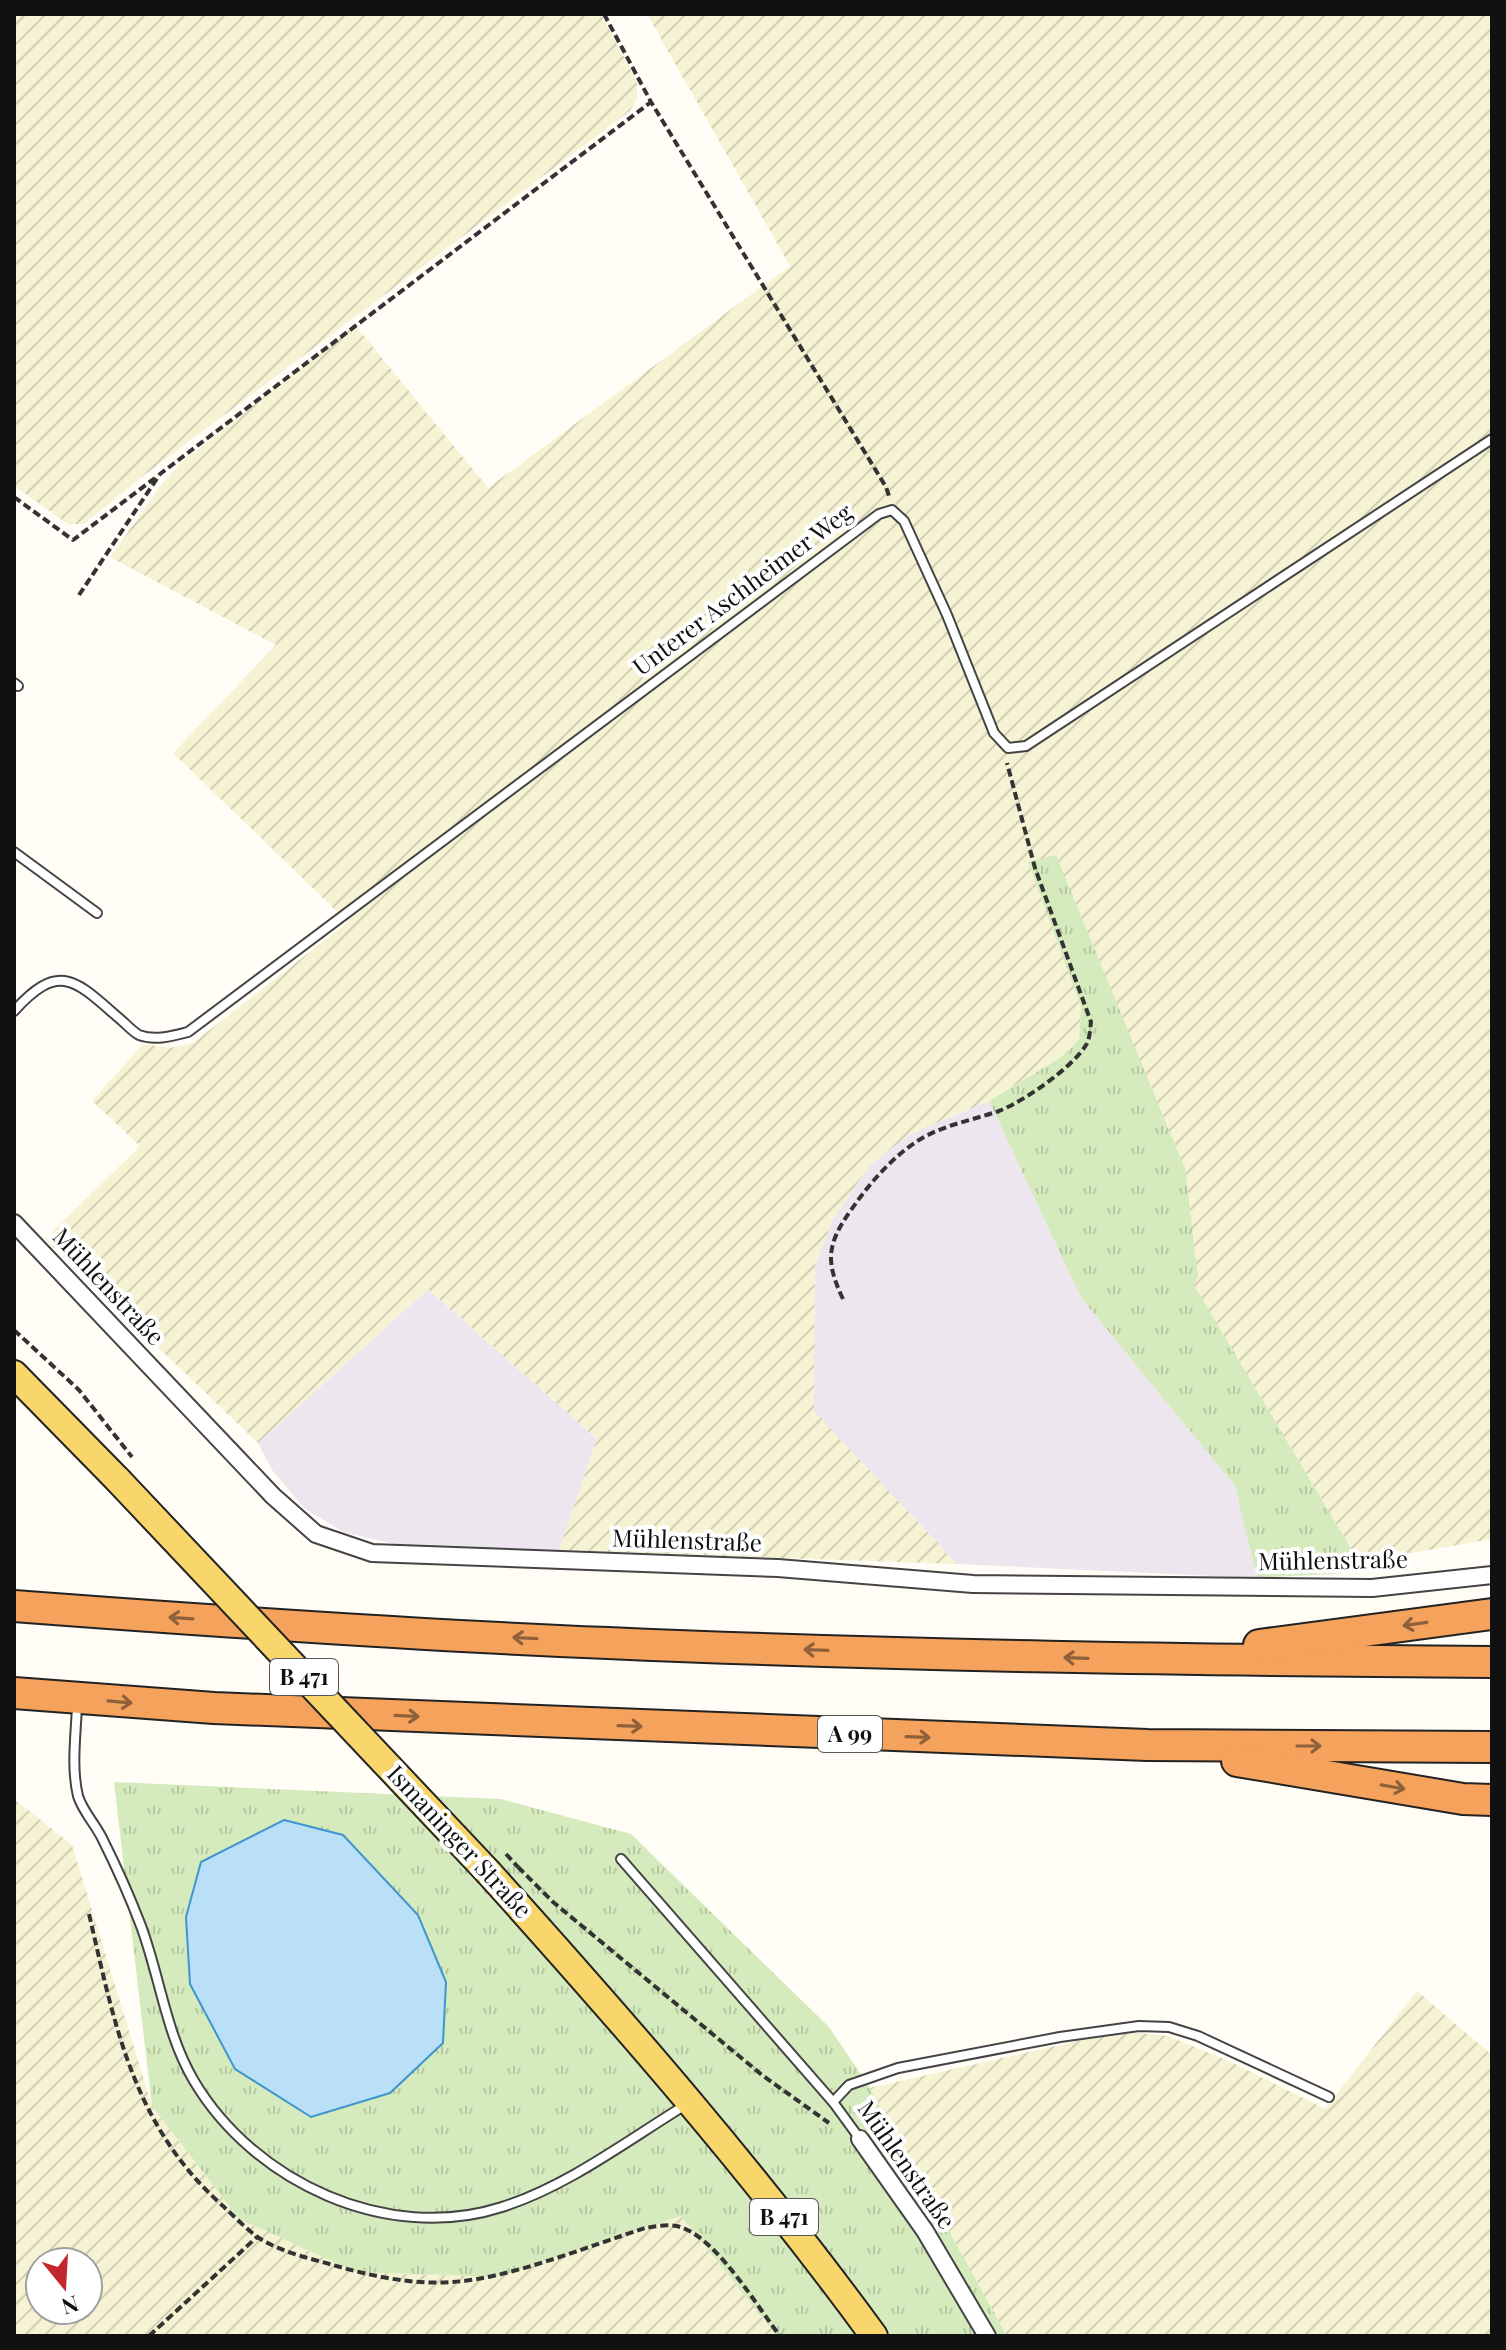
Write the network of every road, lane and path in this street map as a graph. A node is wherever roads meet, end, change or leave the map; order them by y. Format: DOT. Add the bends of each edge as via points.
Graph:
graph roads {
  1 [pos="604,14"];
  2 [pos="651,102"];
  3 [pos="1492,439"];
  4 [pos="160,474"];
  5 [pos="14,497"];
  6 [pos="892,510"];
  7 [pos="79,595"];
  8 [pos="1008,748"];
  9 [pos="14,852"];
  10 [pos="97,913"];
  11 [pos="14,1011"];
  12 [pos="14,1223"];
  13 [pos="843,1299"];
  14 [pos="14,1330"];
  15 [pos="14,1374"];
  16 [pos="127,1472"];
  17 [pos="1492,1575"];
  18 [pos="14,1606"];
  19 [pos="1492,1614"];
  20 [pos="1154,1660"];
  21 [pos="1492,1662"];
  22 [pos="14,1693"];
  23 [pos="78,1698"];
  24 [pos="1147,1745"];
  25 [pos="1492,1747"];
  26 [pos="1492,1800"];
  27 [pos="621,1859"];
  28 [pos="518,1867"];
  29 [pos="89,1914"];
  30 [pos="1329,2097"];
  31 [pos="691,2101"];
  32 [pos="833,2102"];
  33 [pos="860,2139"];
  34 [pos="257,2237"];
  35 [pos="149,2336"];
  36 [pos="780,2336"];
  37 [pos="874,2336"];
  38 [pos="987,2336"];
  1 -- 2 [label="path"];
  2 -- 4 [label="path"];
  2 -- 6 [label="path" via="886,487"];
  3 -- 8 [label="lane" via="1026,746"];
  4 -- 5 [label="path" via="73,540"];
  4 -- 7 [label="path"];
  6 -- 8 [label="lane, Unterer Aschheimer Weg" via="904,521 947,615 994,733"];
  6 -- 11 [label="lane, Unterer Aschheimer Weg" via="879,514 188,1032 161,1038 138,1035 68,980 52,980 31,992"];
  8 -- 13 [label="path" via="1007,764 1035,868 1091,1022 1088,1044 1070,1064 1018,1101 921,1139 896,1156 835,1232 829,1259"];
  9 -- 10 [label="lane"];
  12 -- 17 [label="street, Mühlenstraße" via="273,1496 316,1534 372,1553 778,1568 973,1584 1372,1588"];
  14 -- 16 [label="path" via="79,1390"];
  15 -- 16 [label="main road, Ismaninger Straße / B 471"];
  16 -- 31 [label="main road, Ismaninger Straße / B 471, bridge"];
  20 -- 18 [label="highway, one-way" via="603,1643"];
  19 -- 20 [label="highway, one-way"];
  20 -- 21 [label="highway"];
  22 -- 23 [label="highway, A 99"];
  23 -- 24 [label="highway, A 99, one-way"];
  23 -- 31 [label="lane" via="79,1799 141,1927 192,2079 221,2121 284,2173 362,2209 424,2219 461,2216 502,2207 559,2182"];
  24 -- 25 [label="highway, A 99, one-way"];
  24 -- 26 [label="highway, one-way"];
  27 -- 32 [label="lane"];
  28 -- 33 [label="path" via="762,2075"];
  29 -- 34 [label="path" via="129,2068 157,2128 197,2183"];
  30 -- 32 [label="lane, Mühlenstraße" via="1198,2036 1169,2027 1139,2026 898,2068 849,2085"];
  31 -- 37 [label="main road, Ismaninger Straße / B 471"];
  32 -- 33 [label="lane, Mühlenstraße"];
  33 -- 38 [label="street, Mühlenstraße" via="925,2231"];
  34 -- 35 [label="path"];
  34 -- 36 [label="path" via="360,2273 454,2282 498,2274 645,2228 682,2228 713,2248"];
}
